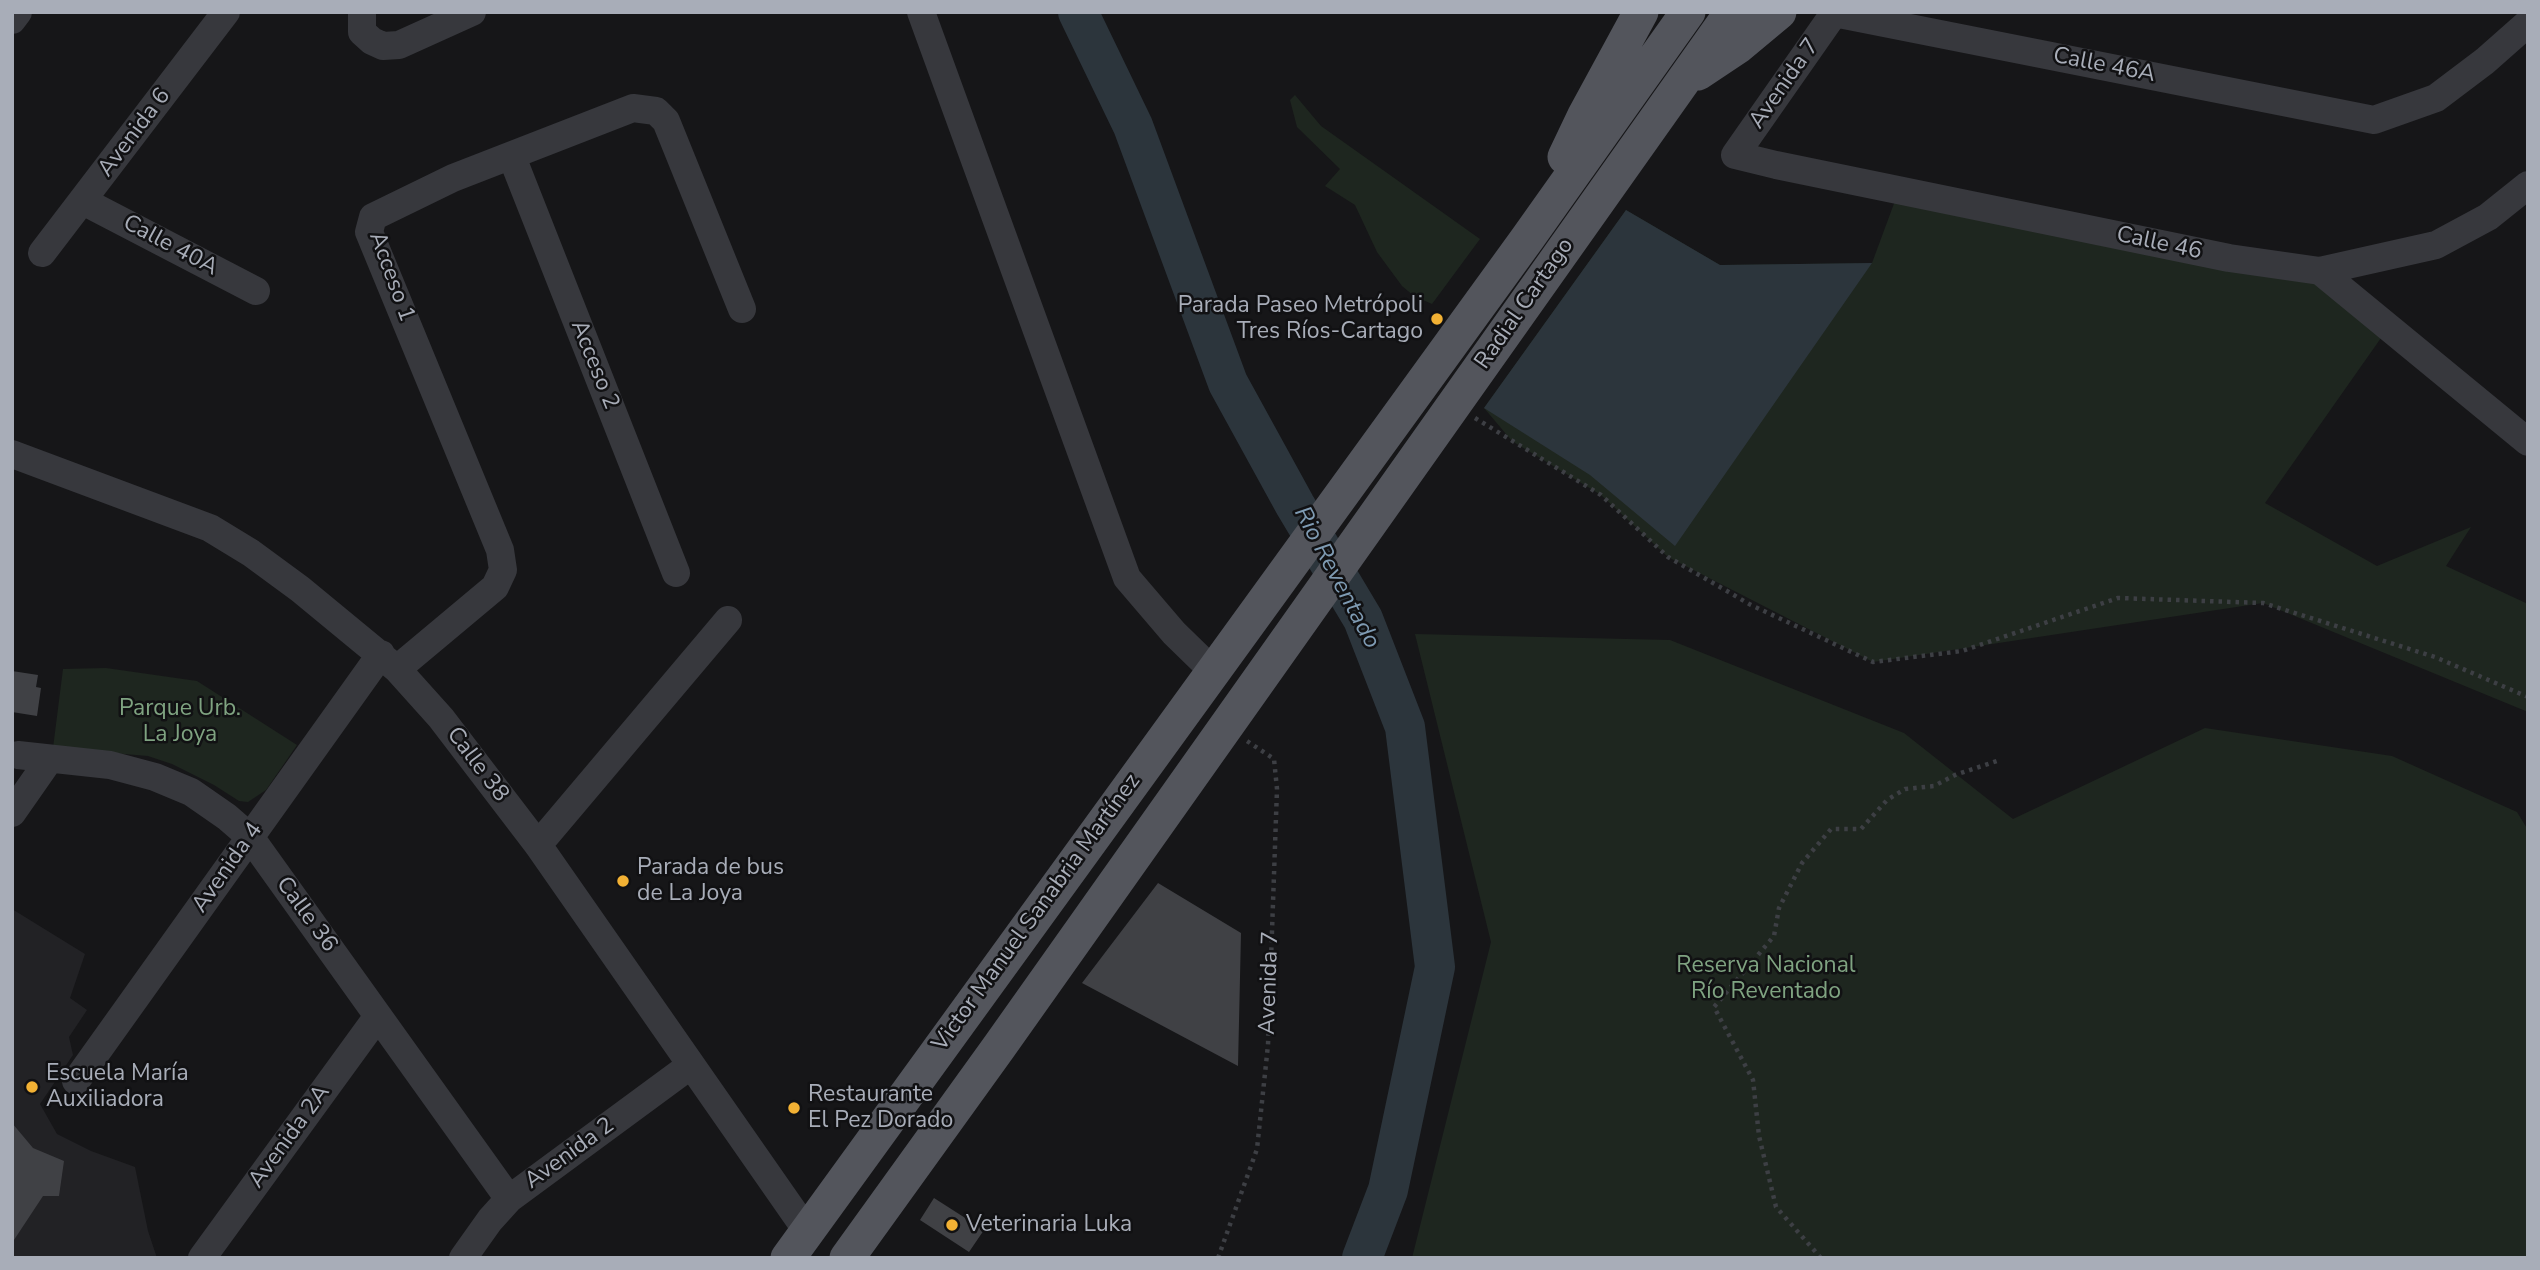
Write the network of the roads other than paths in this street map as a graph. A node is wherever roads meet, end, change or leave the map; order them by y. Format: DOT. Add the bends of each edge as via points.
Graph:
graph roads {
  1 [pos="18,12"];
  2 [pos="226,12"];
  3 [pos="472,12"];
  4 [pos="921,12"];
  5 [pos="1641,12"];
  6 [pos="1656,12"];
  7 [pos="1688,12"];
  8 [pos="1732,12"];
  9 [pos="1779,12"];
  10 [pos="1834,13"];
  11 [pos="12,20"];
  12 [pos="362,22"];
  13 [pos="2528,23"];
  14 [pos="1681,84"];
  15 [pos="1585,116"];
  16 [pos="1735,155"];
  17 [pos="512,157"];
  18 [pos="2528,186"];
  19 [pos="83,201"];
  20 [pos="1527,239"];
  21 [pos="42,253"];
  22 [pos="2320,271"];
  23 [pos="256,291"];
  24 [pos="742,309"];
  25 [pos="2528,442"];
  26 [pos="12,454"];
  27 [pos="1286,569"];
  28 [pos="676,573"];
  29 [pos="1318,595"];
  30 [pos="728,620"];
  31 [pos="389,661"];
  32 [pos="1212,670"];
  33 [pos="18,755"];
  34 [pos="49,760"];
  35 [pos="12,813"];
  36 [pos="250,837"];
  37 [pos="538,845"];
  38 [pos="1057,886"];
  39 [pos="378,1016"];
  40 [pos="999,1047"];
  41 [pos="691,1065"];
  42 [pos="76,1082"];
  43 [pos="509,1199"];
  44 [pos="798,1244"];
  45 [pos="202,1258"];
  46 [pos="463,1258"];
  47 [pos="847,1258"];
  1 -- 11 [label="street"];
  2 -- 19 [label="street, Avenida 6"];
  3 -- 12 [label="street" via="400,45 372,41"];
  4 -- 32 [label="street" via="1127,578"];
  5 -- 15 [label="main road"];
  6 -- 15 [label="main road"];
  7 -- 20 [label="main road, Radial Cartago"];
  8 -- 14 [label="main road, Radial Cartago"];
  9 -- 14 [label="main road"];
  10 -- 13 [label="street, Calle 46A" via="2374,120 2436,98"];
  10 -- 16 [label="street, Avenida 7"];
  14 -- 29 [label="main road, Radial Cartago"];
  15 -- 20 [label="main road"];
  16 -- 22 [label="street, Calle 46" via="2229,258"];
  17 -- 24 [label="street, Acceso 1" via="633,108 656,111 666,121"];
  17 -- 28 [label="street, Acceso 2"];
  17 -- 31 [label="street, Acceso 1" via="453,178 373,218 369,232 500,550 503,570 495,587"];
  18 -- 22 [label="street" via="2488,217 2436,245"];
  19 -- 21 [label="street, Avenida 6"];
  19 -- 23 [label="street, Calle 40A"];
  20 -- 27 [label="main road, Radial Cartago"];
  22 -- 25 [label="street"];
  26 -- 31 [label="street, Calle 38" via="210,528 251,552"];
  27 -- 32 [label="main road, Victor Manuel Sanabria Martínez"];
  29 -- 40 [label="main road, Victor Manuel Sanabria Martínez"];
  30 -- 37 [label="street"];
  31 -- 36 [label="street, Avenida 4"];
  31 -- 37 [label="street, Calle 38" via="442,718"];
  32 -- 38 [label="main road, Victor Manuel Sanabria Martínez"];
  33 -- 34 [label="street, Calle 36"];
  34 -- 35 [label="street"];
  34 -- 36 [label="street, Calle 36" via="110,765 155,777 191,792"];
  36 -- 39 [label="street, Calle 36"];
  36 -- 42 [label="street, Avenida 4"];
  37 -- 41 [label="street, Calle 38"];
  38 -- 40 [label="main road" via="1064,895 1060,912 1010,983 997,1012 994,1030"];
  38 -- 44 [label="main road, Victor Manuel Sanabria Martínez"];
  39 -- 43 [label="street, Calle 36"];
  39 -- 45 [label="street, Avenida 2A"];
  40 -- 47 [label="main road, Victor Manuel Sanabria Martínez"];
  41 -- 43 [label="street, Avenida 2"];
  41 -- 44 [label="street, Calle 38"];
  43 -- 46 [label="street, Avenida 2"];
}
